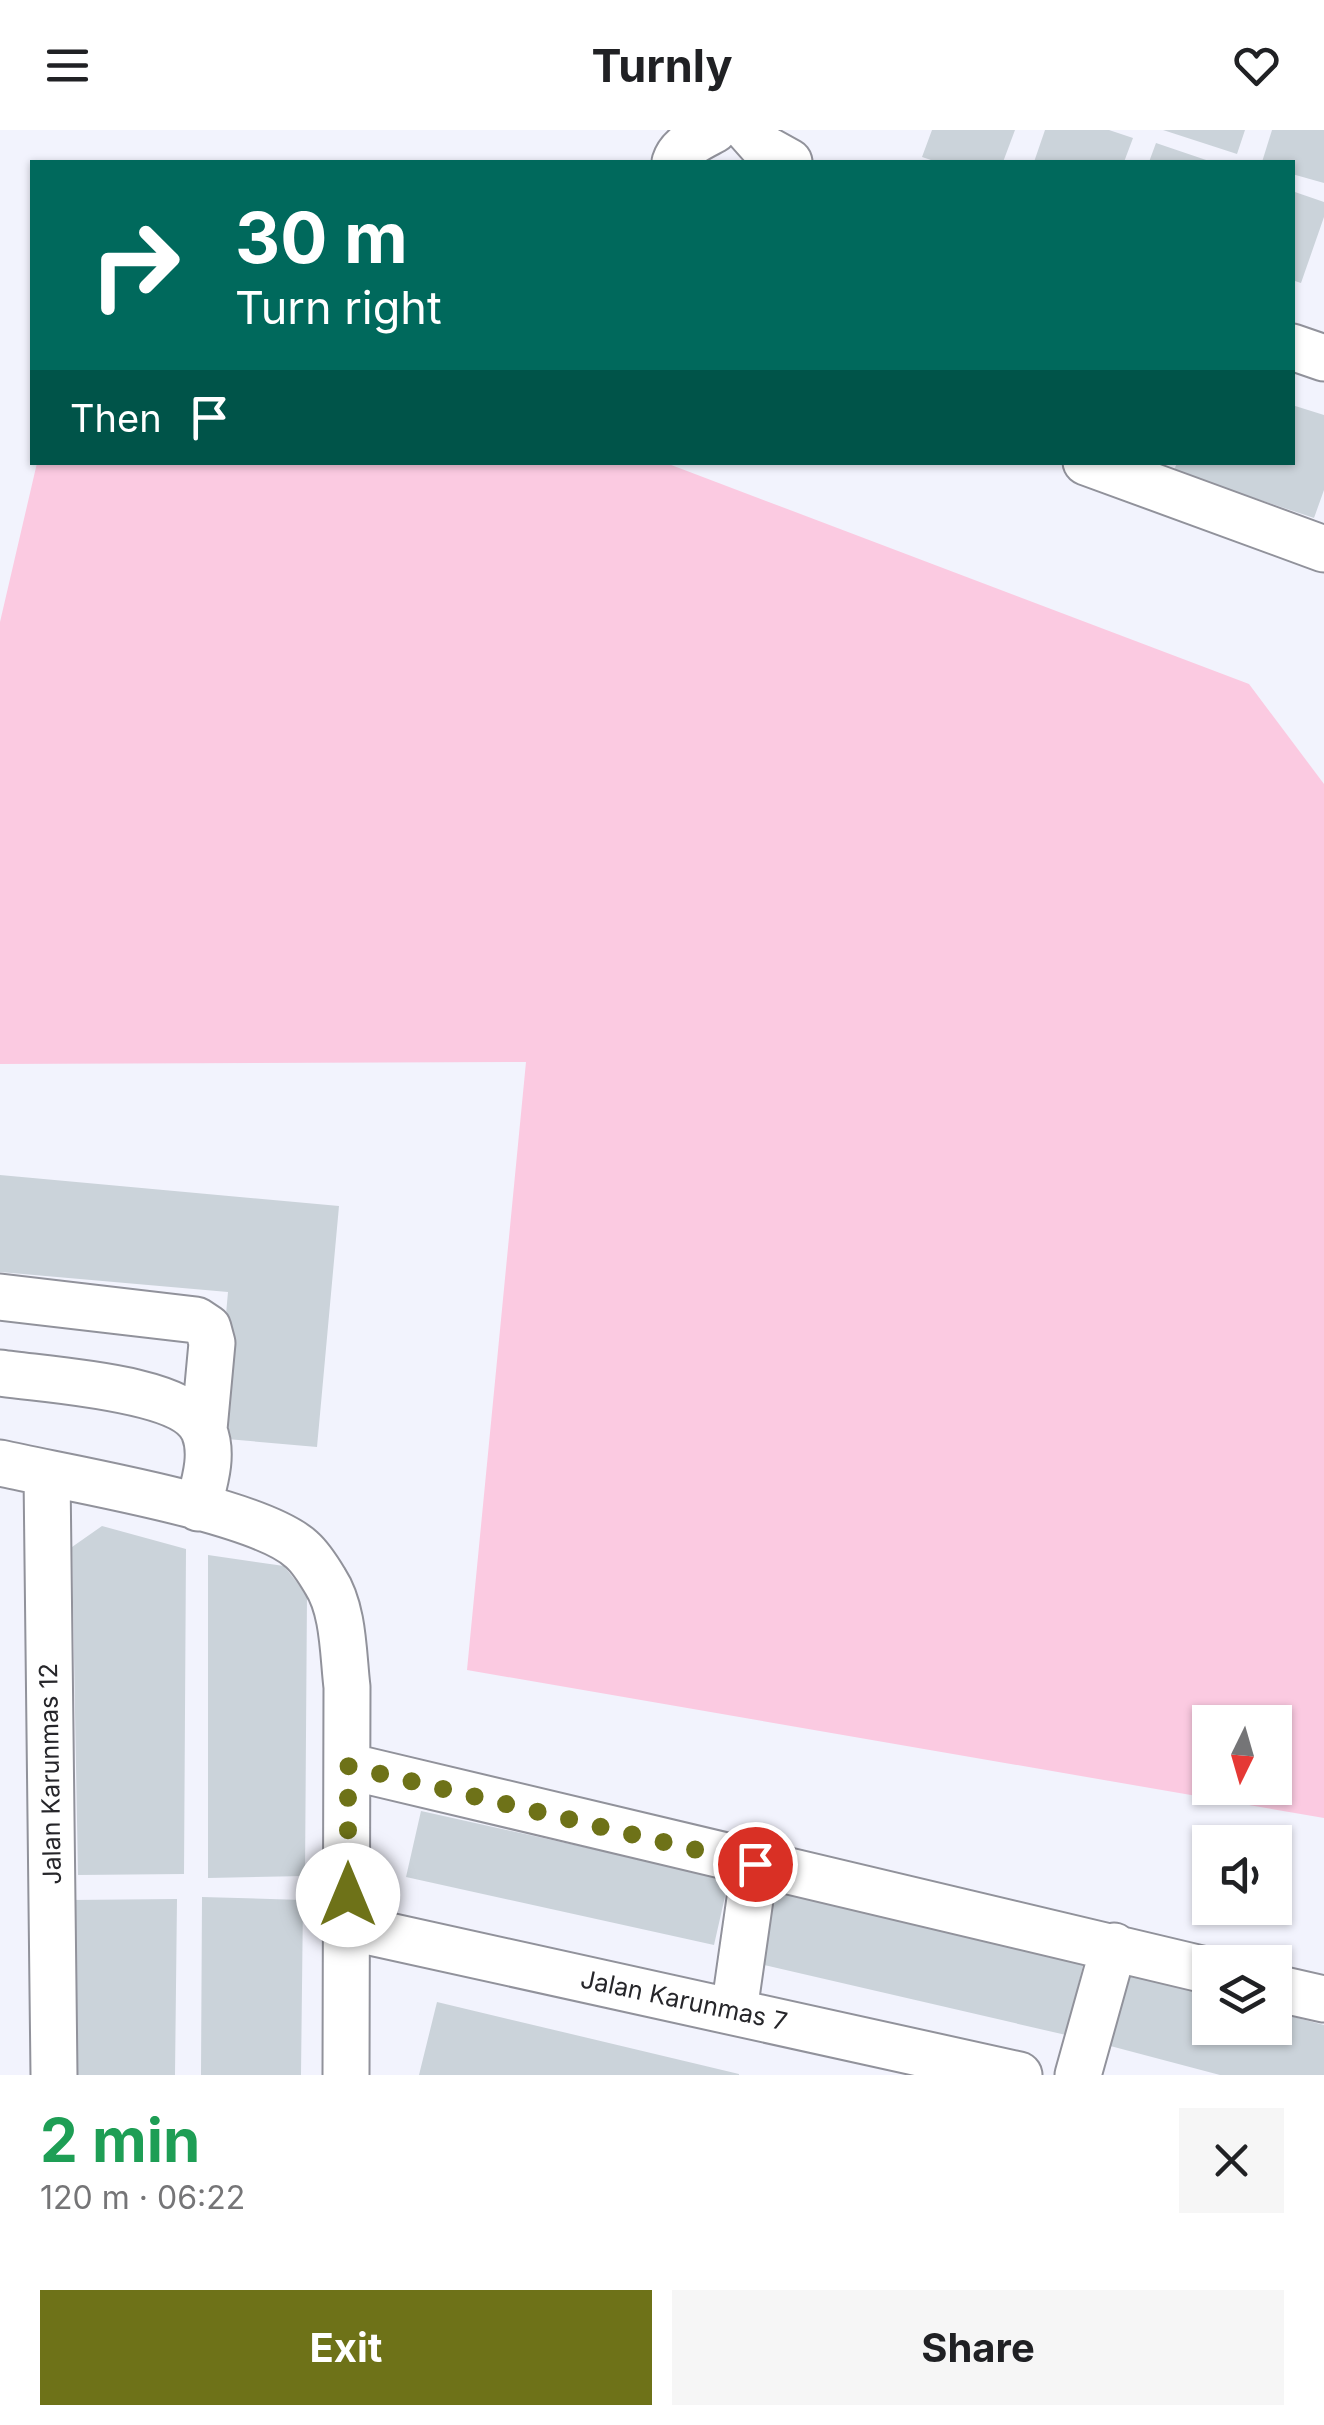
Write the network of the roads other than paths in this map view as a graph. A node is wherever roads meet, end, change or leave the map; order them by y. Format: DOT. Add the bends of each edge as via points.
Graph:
graph roads {
  1 [pos="714,130"];
  2 [pos="748,130"];
  3 [pos="675,160"];
  4 [pos="785,160"];
  5 [pos="1295,348"];
  6 [pos="1324,358"];
  7 [pos="1094,465"];
  8 [pos="1324,548"];
  9 [pos="0,1297"];
  10 [pos="0,1374"];
  11 [pos="204,1429"];
  12 [pos="0,1463"];
  13 [pos="46,1474"];
  14 [pos="198,1508"];
  15 [pos="348,1766"];
  16 [pos="755,1864"];
  17 [pos="348,1927"];
  18 [pos="1114,1946"];
  19 [pos="1192,1966"];
  20 [pos="1292,1992"];
  21 [pos="1324,1999"];
  22 [pos="734,2011"];
  23 [pos="899,2061"];
  24 [pos="349,2074"];
  25 [pos="54,2075"];
  26 [pos="1019,2075"];
  27 [pos="1078,2075"];
  1 -- 3 [label="street"];
  2 -- 4 [label="street"];
  5 -- 6 [label="street"];
  7 -- 8 [label="street"];
  9 -- 11 [label="street" via="196,1320 208,1328 212,1343"];
  10 -- 11 [label="street" via="155,1396 191,1412"];
  11 -- 14 [label="street" via="208,1450"];
  12 -- 13 [label="street"];
  13 -- 14 [label="street"];
  13 -- 25 [label="street, Jalan Karunmas 12"];
  14 -- 15 [label="street" via="266,1529 302,1550 328,1585 341,1630"];
  15 -- 16 [label="street"];
  15 -- 17 [label="street"];
  16 -- 18 [label="street"];
  16 -- 22 [label="street"];
  17 -- 22 [label="street, Jalan Karunmas 7"];
  17 -- 24 [label="street"];
  18 -- 19 [label="street"];
  18 -- 27 [label="street"];
  20 -- 21 [label="street"];
  22 -- 23 [label="street, Jalan Karunmas 7"];
  23 -- 26 [label="street, Jalan Karunmas 7"];
}
